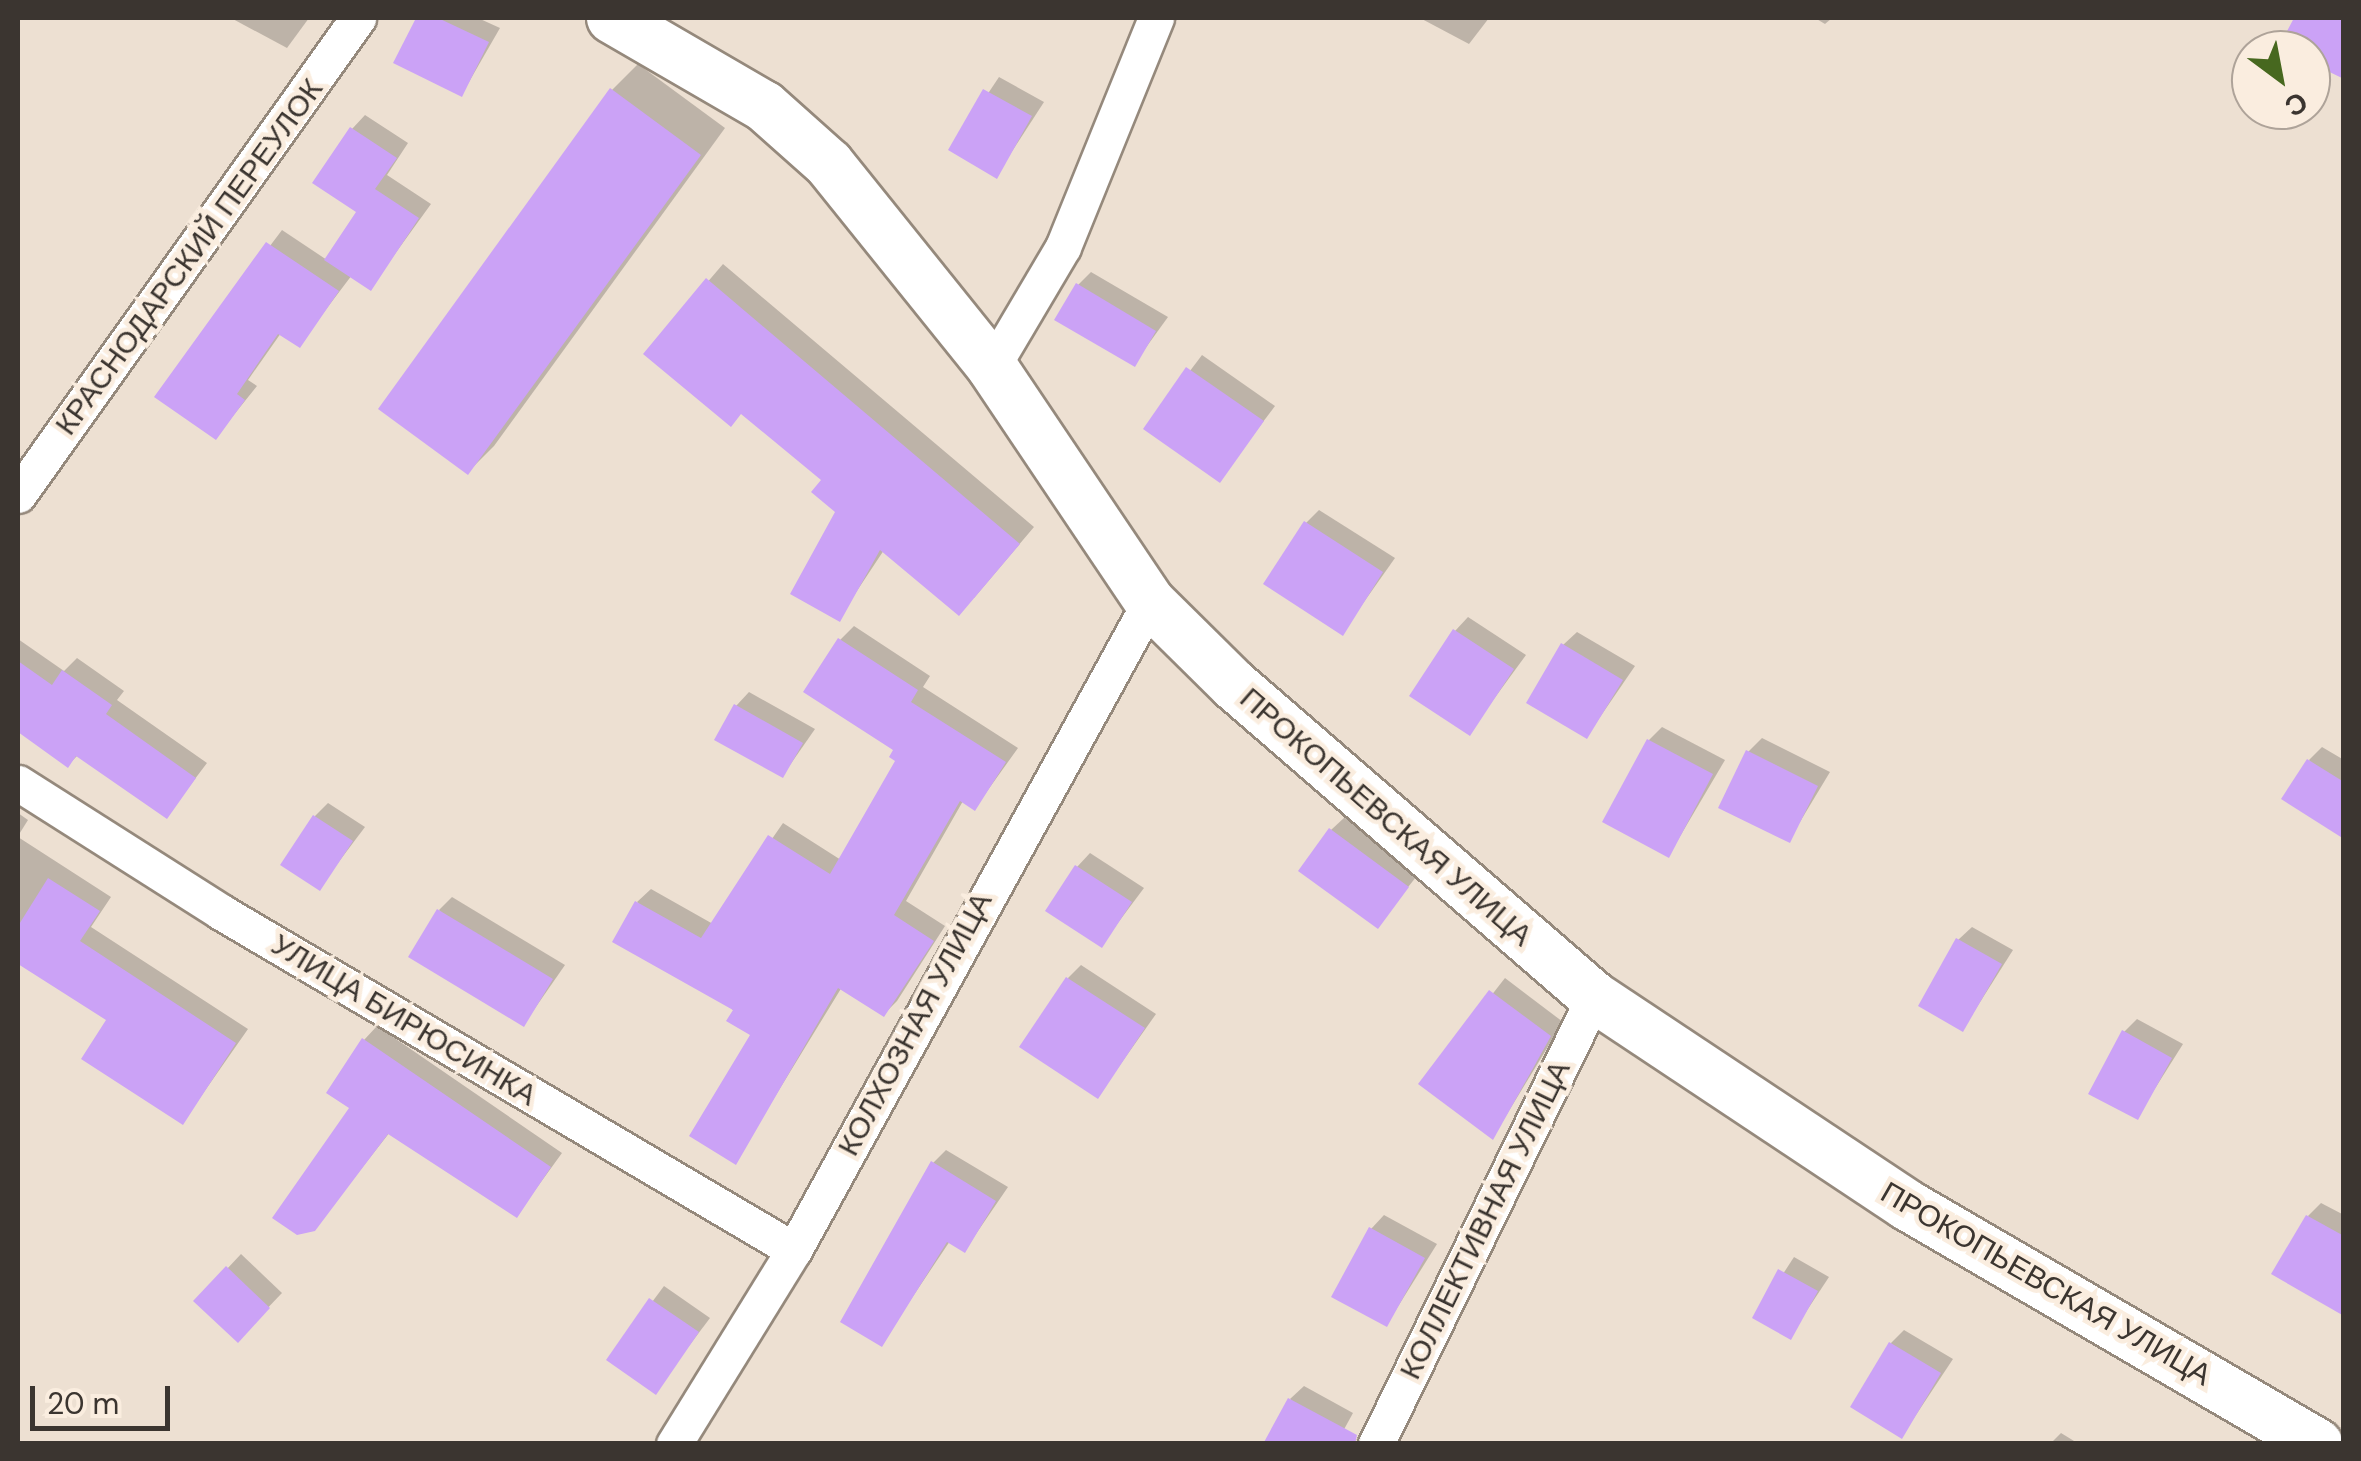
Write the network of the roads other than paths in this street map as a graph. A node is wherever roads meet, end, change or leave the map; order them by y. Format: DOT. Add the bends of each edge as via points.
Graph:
graph roads {
  1 [pos="358,18"];
  2 [pos="612,18"];
  3 [pos="1156,18"];
  4 [pos="992,367"];
  5 [pos="18,495"];
  6 [pos="1150,602"];
  7 [pos="18,783"];
  8 [pos="1594,997"];
  9 [pos="794,1250"];
  10 [pos="674,1444"];
  11 [pos="1376,1444"];
  12 [pos="2318,1444"];
  1 -- 5 [label="street, КРАСНОДАРСКИЙ ПЕРЕУЛОК"];
  2 -- 4 [label="main road, ПРОКОПЬЕВСКАЯ УЛИЦА" via="764,106 816,152 886,228"];
  3 -- 4 [label="street" via="1063,247"];
  4 -- 6 [label="main road, ПРОКОПЬЕВСКАЯ УЛИЦА"];
  6 -- 8 [label="main road, ПРОКОПЬЕВСКАЯ УЛИЦА" via="1234,686"];
  6 -- 9 [label="street, КОЛХОЗНАЯ УЛИЦА"];
  7 -- 9 [label="street, УЛИЦА БИРЮСИНКА" via="221,912"];
  8 -- 11 [label="street, КОЛЛЕКТИВНАЯ УЛИЦА"];
  8 -- 12 [label="main road, ПРОКОПЬЕВСКАЯ УЛИЦА" via="1906,1205"];
  9 -- 10 [label="street, КОЛХОЗНАЯ УЛИЦА"];
}
